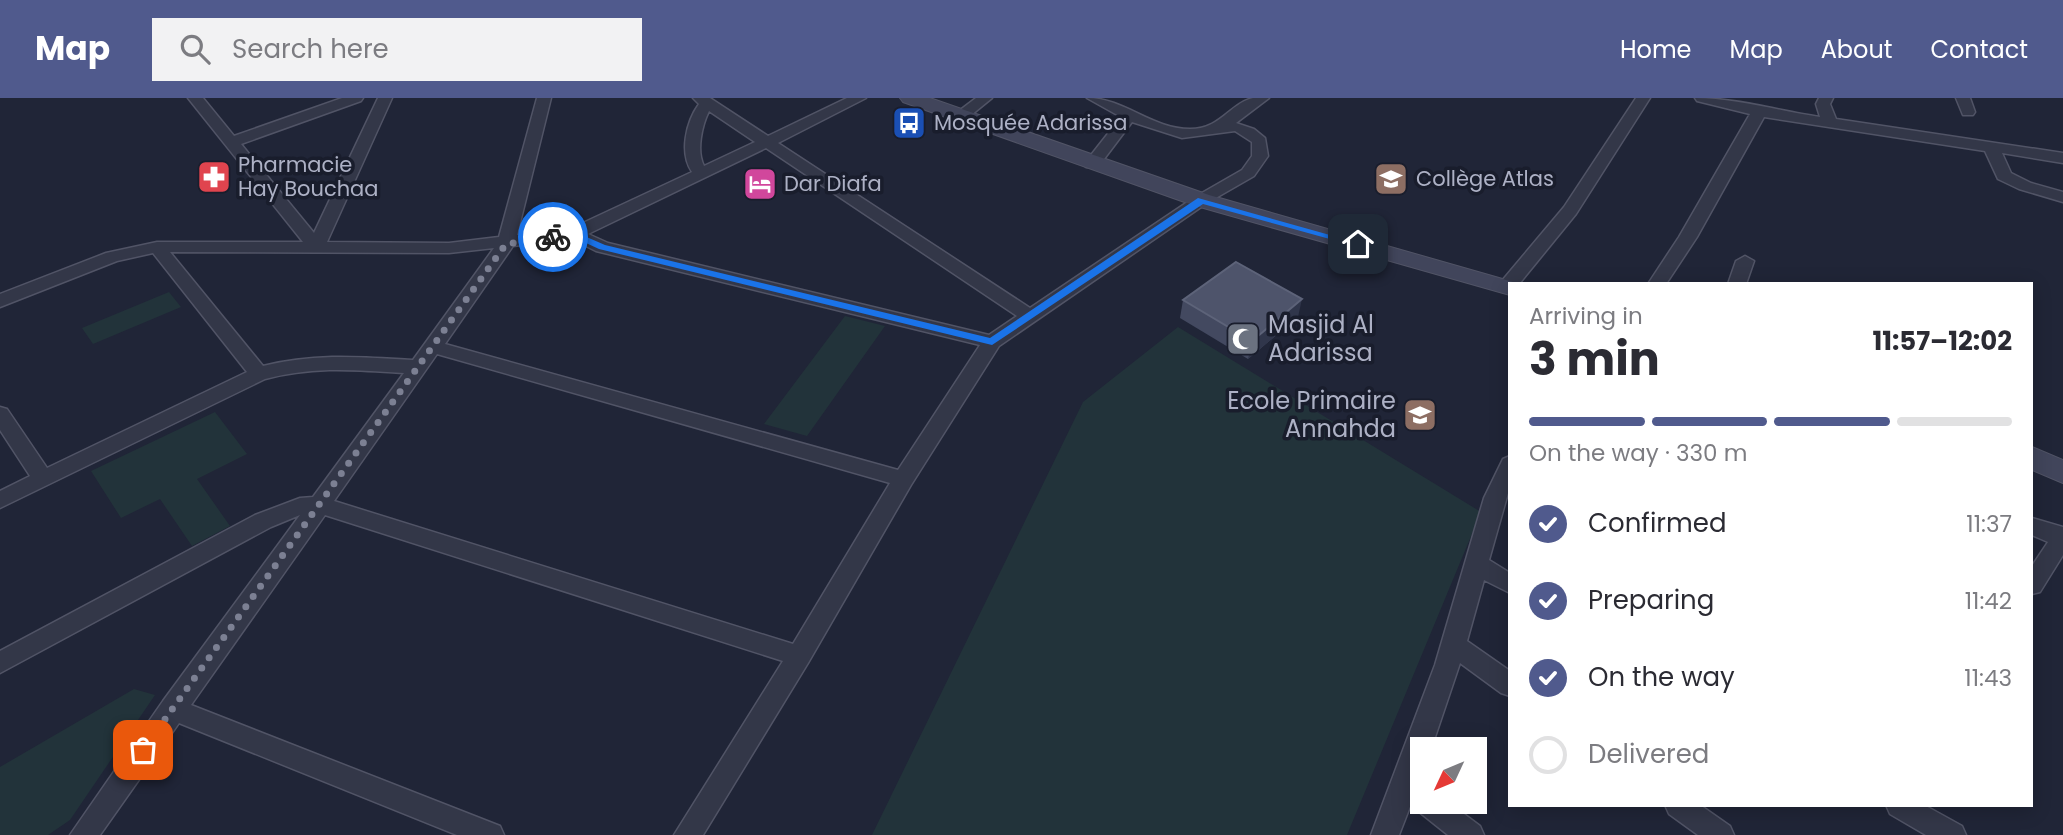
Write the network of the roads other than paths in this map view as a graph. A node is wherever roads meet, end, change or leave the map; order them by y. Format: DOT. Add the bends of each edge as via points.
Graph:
graph roads {
  1 [pos="195,98"];
  2 [pos="356,98"];
  3 [pos="385,98"];
  4 [pos="544,98"];
  5 [pos="859,98"];
  6 [pos="910,98"];
  7 [pos="985,98"];
  8 [pos="1094,98"];
  9 [pos="1262,98"];
  10 [pos="1643,98"];
  11 [pos="1702,98"];
  12 [pos="1826,98"];
  13 [pos="704,100"];
  14 [pos="1759,112"];
  15 [pos="1130,114"];
  16 [pos="960,117"];
  17 [pos="1830,122"];
  18 [pos="1222,125"];
  19 [pos="232,142"];
  20 [pos="768,142"];
  21 [pos="1991,146"];
  22 [pos="2063,158"];
  23 [pos="1092,164"];
  24 [pos="701,174"];
  25 [pos="2063,197"];
  26 [pos="1201,200"];
  27 [pos="575,234"];
  28 [pos="506,244"];
  29 [pos="157,247"];
  30 [pos="316,247"];
  31 [pos="1745,261"];
  32 [pos="1512,282"];
  33 [pos="1658,282"];
  34 [pos="1738,282"];
  35 [pos="1508,286"];
  36 [pos="0,301"];
  37 [pos="1028,315"];
  38 [pos="992,342"];
  39 [pos="434,347"];
  40 [pos="416,367"];
  41 [pos="259,374"];
  42 [pos="0,414"];
  43 [pos="2033,458"];
  44 [pos="1508,468"];
  45 [pos="2063,472"];
  46 [pos="43,479"];
  47 [pos="903,479"];
  48 [pos="0,500"];
  49 [pos="319,505"];
  50 [pos="2033,526"];
  51 [pos="2062,537"];
  52 [pos="1478,565"];
  53 [pos="1508,583"];
  54 [pos="2033,583"];
  55 [pos="1454,645"];
  56 [pos="799,656"];
  57 [pos="0,663"];
  58 [pos="1508,684"];
  59 [pos="172,709"];
  60 [pos="1432,737"];
  61 [pos="1410,805"];
  62 [pos="1681,807"];
  63 [pos="1903,807"];
  64 [pos="1443,814"];
  65 [pos="451,828"];
  66 [pos="84,834"];
  67 [pos="490,835"];
  68 [pos="688,835"];
  69 [pos="1385,835"];
  70 [pos="1470,835"];
  71 [pos="1720,835"];
  72 [pos="1952,835"];
  1 -- 19 [label="street"];
  2 -- 19 [label="street"];
  3 -- 30 [label="street"];
  4 -- 28 [label="street"];
  5 -- 20 [label="street"];
  6 -- 16 [label="street"];
  7 -- 16 [label="street"];
  8 -- 15 [label="street"];
  9 -- 18 [label="street"];
  10 -- 32 [label="street" via="1570,210"];
  11 -- 14 [label="street"];
  12 -- 17 [label="street" via="1823,104"];
  13 -- 20 [label="street"];
  13 -- 24 [label="street" via="696,124 693,162"];
  14 -- 17 [label="street"];
  14 -- 33 [label="street"];
  15 -- 18 [label="street" via="1183,134"];
  15 -- 23 [label="street"];
  16 -- 23 [label="street"];
  17 -- 21 [label="street"];
  18 -- 26 [label="street" via="1254,135 1260,141 1260,156 1248,173"];
  19 -- 30 [label="street"];
  20 -- 24 [label="street"];
  20 -- 37 [label="street"];
  21 -- 22 [label="street"];
  21 -- 25 [label="street" via="2004,176"];
  23 -- 26 [label="street"];
  24 -- 27 [label="street"];
  26 -- 35 [label="street"];
  26 -- 37 [label="street"];
  27 -- 28 [label="street"];
  27 -- 38 [label="street" via="602,247"];
  28 -- 30 [label="street"];
  28 -- 39 [label="street"];
  29 -- 30 [label="street"];
  29 -- 36 [label="street" via="112,257"];
  29 -- 41 [label="street"];
  31 -- 34 [label="street"];
  37 -- 38 [label="street"];
  38 -- 47 [label="street"];
  39 -- 40 [label="street"];
  39 -- 47 [label="street"];
  40 -- 41 [label="street" via="330,362 297,364"];
  40 -- 49 [label="street"];
  41 -- 46 [label="street"];
  42 -- 46 [label="street"];
  43 -- 45 [label="street"];
  44 -- 52 [label="street" via="1494,499"];
  46 -- 48 [label="street"];
  47 -- 56 [label="street"];
  49 -- 56 [label="street"];
  49 -- 57 [label="street" via="300,506 264,521"];
  49 -- 59 [label="street"];
  50 -- 51 [label="street"];
  51 -- 54 [label="street"];
  52 -- 53 [label="street"];
  52 -- 55 [label="street"];
  55 -- 58 [label="street"];
  55 -- 60 [label="street"];
  56 -- 68 [label="street"];
  59 -- 65 [label="street"];
  59 -- 66 [label="street"];
  61 -- 69 [label="street"];
  62 -- 71 [label="street"];
  63 -- 72 [label="street"];
  64 -- 70 [label="street"];
  65 -- 67 [label="street"];
}
